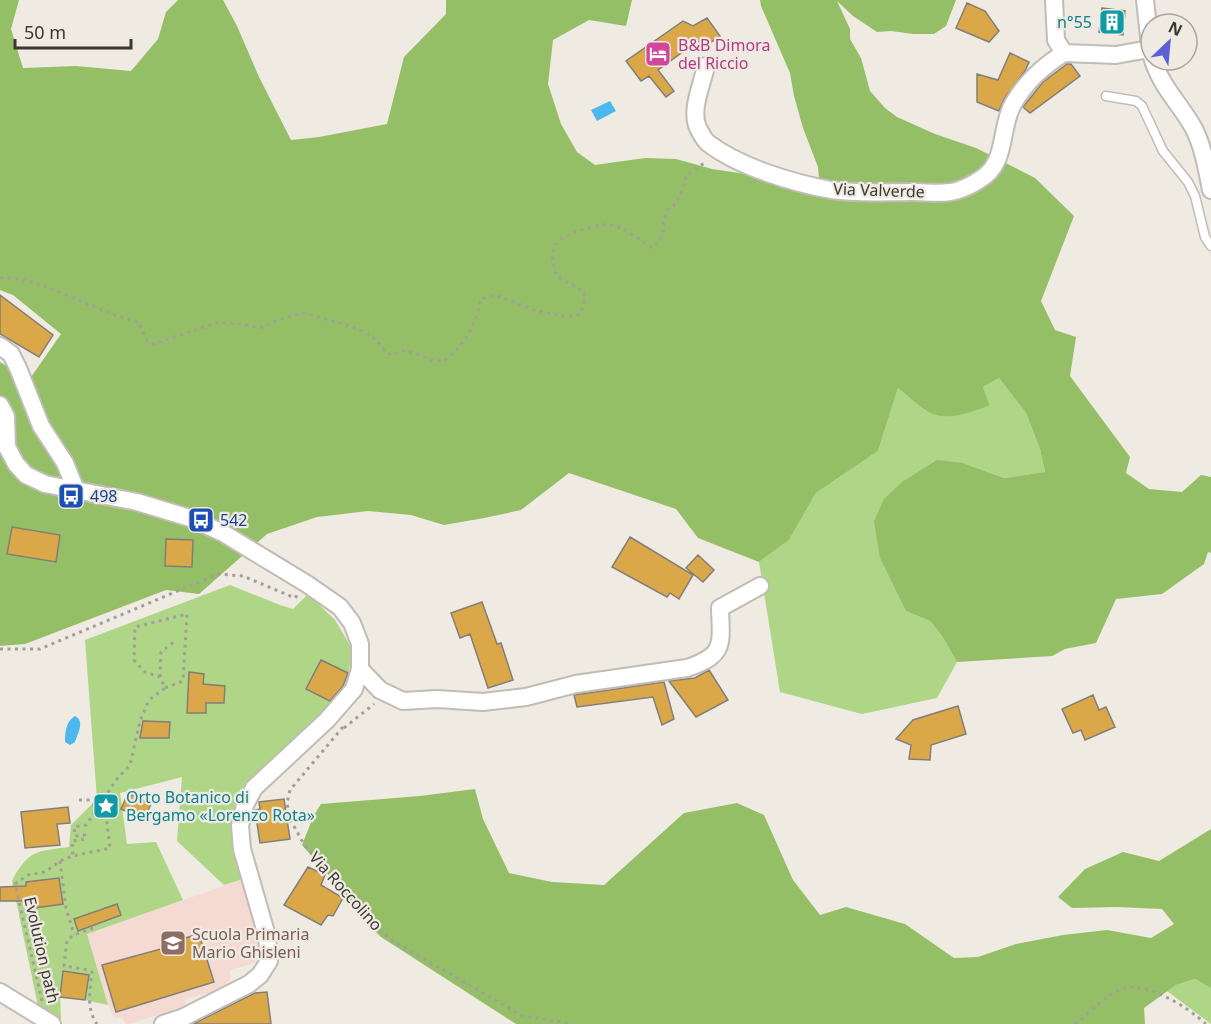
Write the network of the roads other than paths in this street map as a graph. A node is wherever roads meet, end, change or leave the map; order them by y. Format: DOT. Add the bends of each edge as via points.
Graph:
graph roads {
  1 [pos="1054,0"];
  2 [pos="1064,53"];
  3 [pos="1139,55"];
  4 [pos="706,66"];
  5 [pos="1156,72"];
  6 [pos="1106,96"];
  7 [pos="1211,190"];
  8 [pos="1211,246"];
  9 [pos="0,346"];
  10 [pos="0,405"];
  11 [pos="76,490"];
  12 [pos="760,586"];
  13 [pos="360,669"];
  14 [pos="0,992"];
  15 [pos="50,1023"];
  16 [pos="163,1024"];
  1 -- 2 [label="street" via="1056,40"];
  2 -- 3 [label="street"];
  2 -- 4 [label="street, Via Valverde" via="1029,80 1013,105 1005,124 1000,156 992,170 980,180 951,192 831,190 758,171 706,142 697,126 696,107"];
  5 -- 7 [label="street" via="1194,129"];
  6 -- 8 [label="lane" via="1136,101 1142,106 1163,151 1195,196"];
  9 -- 11 [label="street" via="11,354 41,426 65,463"];
  10 -- 11 [label="street" via="6,416 7,447 16,464 26,475 45,484"];
  11 -- 13 [label="street" via="190,518 223,533 307,584 340,607 352,623 360,644"];
  12 -- 13 [label="street" via="720,608 718,652 687,668 483,702 403,701 380,690"];
  13 -- 16 [label="street" via="354,689 327,720 254,788 245,805 240,826 242,849 267,936 269,961 249,984"];
  14 -- 15 [label="street"];
}
